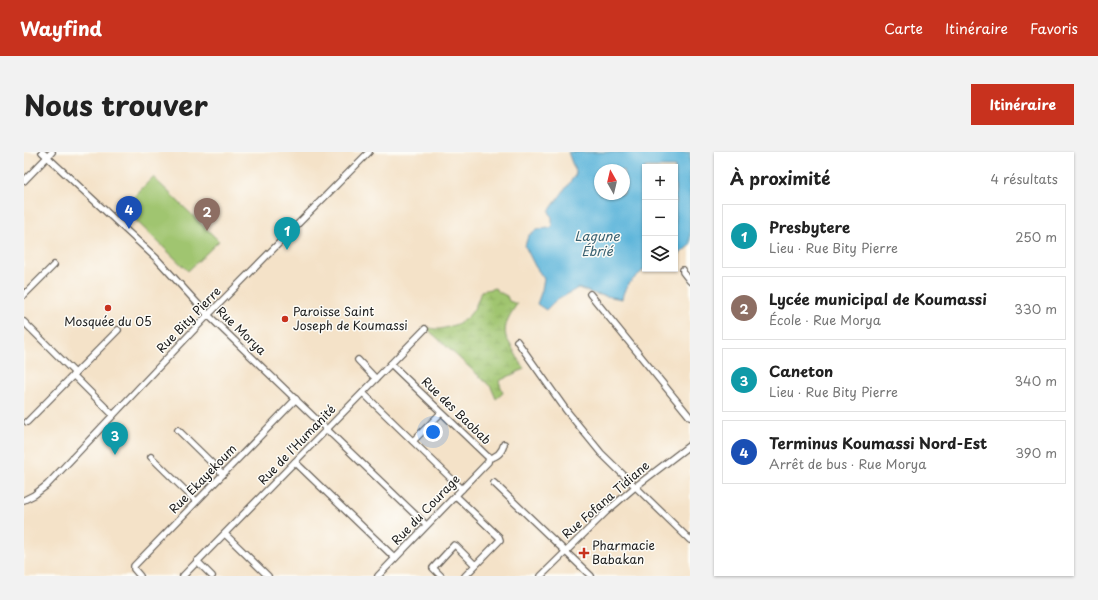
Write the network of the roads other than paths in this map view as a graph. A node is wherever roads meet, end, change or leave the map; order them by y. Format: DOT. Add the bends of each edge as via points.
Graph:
graph roads {
  1 [pos="42,152"];
  2 [pos="52,152"];
  3 [pos="369,152"];
  4 [pos="47,157"];
  5 [pos="24,180"];
  6 [pos="54,265"];
  7 [pos="683,270"];
  8 [pos="690,281"];
  9 [pos="590,294"];
  10 [pos="24,295"];
  11 [pos="208,315"];
  12 [pos="24,322"];
  13 [pos="425,329"];
  14 [pos="118,330"];
  15 [pos="517,341"];
  16 [pos="358,360"];
  17 [pos="391,364"];
  18 [pos="74,374"];
  19 [pos="376,379"];
  20 [pos="363,393"];
  21 [pos="296,399"];
  22 [pos="441,413"];
  23 [pos="113,415"];
  24 [pos="690,417"];
  25 [pos="27,422"];
  26 [pos="327,429"];
  27 [pos="178,430"];
  28 [pos="413,441"];
  29 [pos="504,444"];
  30 [pos="690,445"];
  31 [pos="151,457"];
  32 [pos="489,458"];
  33 [pos="295,462"];
  34 [pos="223,474"];
  35 [pos="494,483"];
  36 [pos="635,487"];
  37 [pos="462,489"];
  38 [pos="456,496"];
  39 [pos="24,500"];
  40 [pos="196,501"];
  41 [pos="426,525"];
  42 [pos="225,534"];
  43 [pos="690,540"];
  44 [pos="565,551"];
  45 [pos="395,558"];
  46 [pos="198,561"];
  47 [pos="475,565"];
  48 [pos="140,576"];
  49 [pos="184,576"];
  50 [pos="212,576"];
  51 [pos="268,576"];
  52 [pos="378,576"];
  53 [pos="441,576"];
  54 [pos="465,576"];
  55 [pos="541,576"];
  56 [pos="591,576"];
  1 -- 4 [label="street, Rue Morya"];
  2 -- 4 [label="street"];
  3 -- 11 [label="street, Rue Bity Pierre"];
  4 -- 5 [label="street"];
  4 -- 11 [label="street, Rue Morya" via="156,258"];
  6 -- 10 [label="street"];
  7 -- 8 [label="street"];
  9 -- 24 [label="street"];
  11 -- 21 [label="street, Rue Morya"];
  11 -- 23 [label="street, Rue Bity Pierre"];
  12 -- 18 [label="street"];
  13 -- 17 [label="street, Rue de l'Humanité"];
  14 -- 18 [label="street"];
  15 -- 36 [label="street" via="571,416 601,453"];
  16 -- 19 [label="street"];
  17 -- 19 [label="street, Rue de l'Humanité"];
  17 -- 22 [label="street, Rue des Baobab"];
  18 -- 23 [label="street"];
  18 -- 25 [label="street"];
  19 -- 20 [label="street, Rue de l'Humanité"];
  20 -- 26 [label="street, Rue de l'Humanité"];
  20 -- 28 [label="street"];
  21 -- 26 [label="street, Rue Morya"];
  21 -- 34 [label="street, Rue Ekayekoum"];
  22 -- 28 [label="street"];
  22 -- 32 [label="street, Rue des Baobab"];
  23 -- 39 [label="street, Rue Bity Pierre" via="47,485"];
  26 -- 33 [label="street, Rue de l'Humanité"];
  26 -- 41 [label="street, Rue Morya"];
  27 -- 34 [label="street"];
  28 -- 37 [label="street"];
  29 -- 32 [label="street, Rue des Baobab" via="500,453"];
  30 -- 36 [label="street, Rue Fofana Tidiane"];
  31 -- 40 [label="street"];
  32 -- 37 [label="street, Rue du Courage"];
  33 -- 42 [label="street, Rue de l'Humanité"];
  33 -- 45 [label="street"];
  34 -- 40 [label="street, Rue Ekayekoum"];
  35 -- 44 [label="street"];
  36 -- 43 [label="street"];
  36 -- 44 [label="street, Rue Fofana Tidiane"];
  37 -- 38 [label="street, Rue du Courage"];
  38 -- 41 [label="street, Rue du Courage"];
  38 -- 47 [label="street" via="500,540"];
  40 -- 48 [label="street, Rue Ekayekoum" via="134,566"];
  41 -- 45 [label="street, Rue du Courage"];
  42 -- 46 [label="street, Rue de l'Humanité"];
  42 -- 51 [label="street"];
  44 -- 55 [label="street, Rue Fofana Tidiane"];
  44 -- 56 [label="street"];
  45 -- 52 [label="street, Rue du Courage"];
  46 -- 49 [label="street, Rue de l'Humanité"];
  46 -- 50 [label="street"];
  47 -- 53 [label="street" via="454,545 434,567"];
  47 -- 54 [label="street"];
}
